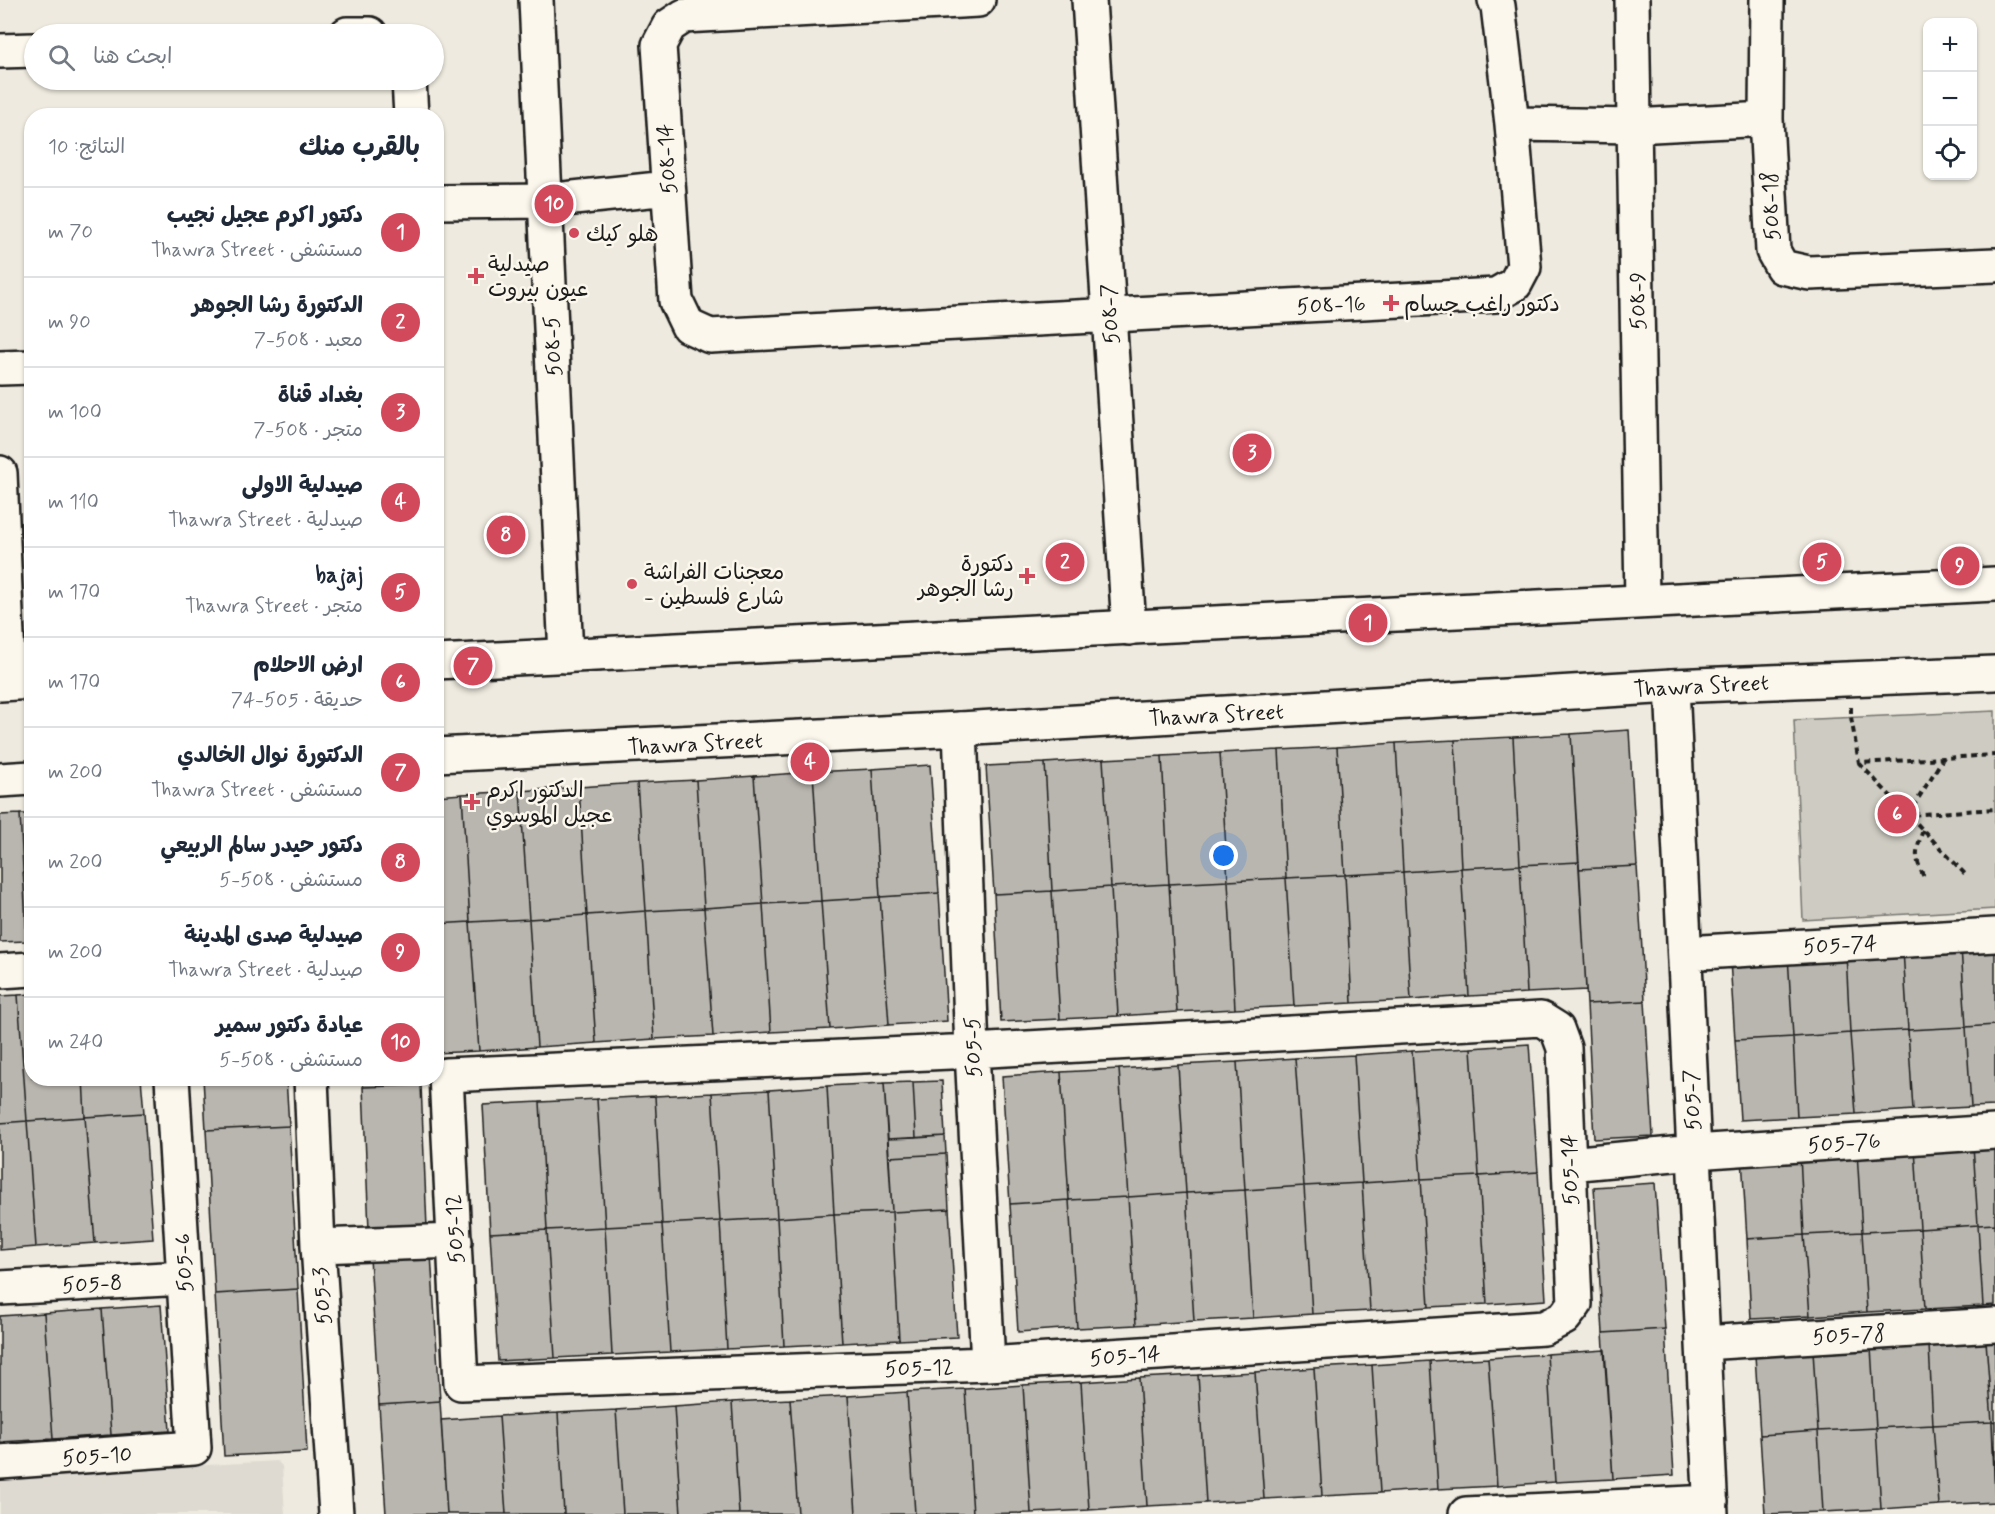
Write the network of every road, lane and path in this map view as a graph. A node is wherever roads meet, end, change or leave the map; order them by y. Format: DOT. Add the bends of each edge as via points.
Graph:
graph roads {
  1 [pos="536,0"];
  2 [pos="978,0"];
  3 [pos="1089,0"];
  4 [pos="1495,0"];
  5 [pos="1632,0"];
  6 [pos="1767,0"];
  7 [pos="24,50"];
  8 [pos="0,51"];
  9 [pos="410,90"];
  10 [pos="411,108"];
  11 [pos="1766,119"];
  12 [pos="1512,124"];
  13 [pos="1634,126"];
  14 [pos="668,188"];
  15 [pos="545,201"];
  16 [pos="444,202"];
  17 [pos="1995,265"];
  18 [pos="1109,315"];
  19 [pos="24,367"];
  20 [pos="0,368"];
  21 [pos="0,473"];
  22 [pos="1995,584"];
  23 [pos="1642,601"];
  24 [pos="1129,628"];
  25 [pos="566,656"];
  26 [pos="444,662"];
  27 [pos="1995,674"];
  28 [pos="1851,679"];
  29 [pos="13,683"];
  30 [pos="1672,686"];
  31 [pos="960,729"];
  32 [pos="444,755"];
  33 [pos="1995,755"];
  34 [pos="1944,758"];
  35 [pos="1859,763"];
  36 [pos="24,778"];
  37 [pos="0,780"];
  38 [pos="1995,810"];
  39 [pos="1908,814"];
  40 [pos="1923,830"];
  41 [pos="1966,875"];
  42 [pos="1925,879"];
  43 [pos="1995,934"];
  44 [pos="1685,953"];
  45 [pos="24,970"];
  46 [pos="0,971"];
  47 [pos="972,1051"];
  48 [pos="172,1086"];
  49 [pos="311,1086"];
  50 [pos="1995,1132"];
  51 [pos="1694,1152"];
  52 [pos="1569,1164"];
  53 [pos="455,1241"];
  54 [pos="318,1246"];
  55 [pos="184,1278"];
  56 [pos="0,1288"];
  57 [pos="1995,1325"];
  58 [pos="1703,1343"];
  59 [pos="988,1364"];
  60 [pos="194,1448"];
  61 [pos="0,1462"];
  62 [pos="1711,1508"];
  63 [pos="336,1514"];
  64 [pos="1466,1514"];
  1 -- 15 [label="street, 508-5"];
  2 -- 14 [label="street, 508-14" via="684,16 669,26 659,45"];
  3 -- 18 [label="street, 508-7"];
  4 -- 12 [label="street, 508-16"];
  5 -- 13 [label="street, 508-9"];
  6 -- 11 [label="street, 508-18"];
  7 -- 8 [label="street"];
  9 -- 10 [label="street"];
  11 -- 13 [label="street"];
  11 -- 17 [label="street, 508-18" via="1773,251 1782,267 1809,273"];
  12 -- 13 [label="street"];
  12 -- 18 [label="street, 508-16" via="1524,267 1515,284 1496,295"];
  13 -- 23 [label="street, 508-9"];
  14 -- 15 [label="street"];
  14 -- 18 [label="street, 508-14" via="676,301 688,326 710,336"];
  15 -- 16 [label="street"];
  15 -- 25 [label="street, 508-5"];
  18 -- 24 [label="street, 508-7"];
  19 -- 20 [label="street"];
  21 -- 29 [label="street"];
  22 -- 23 [label="street"];
  23 -- 24 [label="street"];
  24 -- 25 [label="street"];
  25 -- 26 [label="street"];
  27 -- 28 [label="street, Thawra Street"];
  28 -- 30 [label="street, Thawra Street"];
  28 -- 35 [label="path" via="1851,717"];
  30 -- 31 [label="street, Thawra Street"];
  30 -- 44 [label="street, 505-7"];
  31 -- 32 [label="street, Thawra Street"];
  31 -- 47 [label="street, 505-5"];
  33 -- 34 [label="path"];
  34 -- 35 [label="path"];
  34 -- 39 [label="path"];
  35 -- 39 [label="path"];
  36 -- 37 [label="street"];
  38 -- 39 [label="path"];
  39 -- 40 [label="path"];
  40 -- 41 [label="path"];
  40 -- 42 [label="path" via="1916,851"];
  43 -- 44 [label="street, 505-74"];
  44 -- 51 [label="street, 505-7"];
  45 -- 46 [label="street"];
  47 -- 52 [label="street, 505-14" via="1541,1019 1557,1029 1564,1048"];
  47 -- 53 [label="street, 505-12" via="446,1075"];
  47 -- 59 [label="street, 505-5"];
  48 -- 55 [label="street, 505-6"];
  49 -- 54 [label="street, 505-3"];
  50 -- 51 [label="street, 505-76"];
  51 -- 52 [label="street, 505-76"];
  51 -- 58 [label="street, 505-7"];
  52 -- 59 [label="street, 505-14" via="1575,1304 1564,1318 1544,1328"];
  53 -- 54 [label="street"];
  53 -- 59 [label="street, 505-12" via="462,1383"];
  54 -- 63 [label="street, 505-3"];
  55 -- 56 [label="street, 505-8"];
  55 -- 60 [label="street, 505-6"];
  57 -- 58 [label="street, 505-78"];
  58 -- 62 [label="street, 505-7"];
  60 -- 61 [label="street, 505-10"];
  62 -- 64 [label="street"];
}
